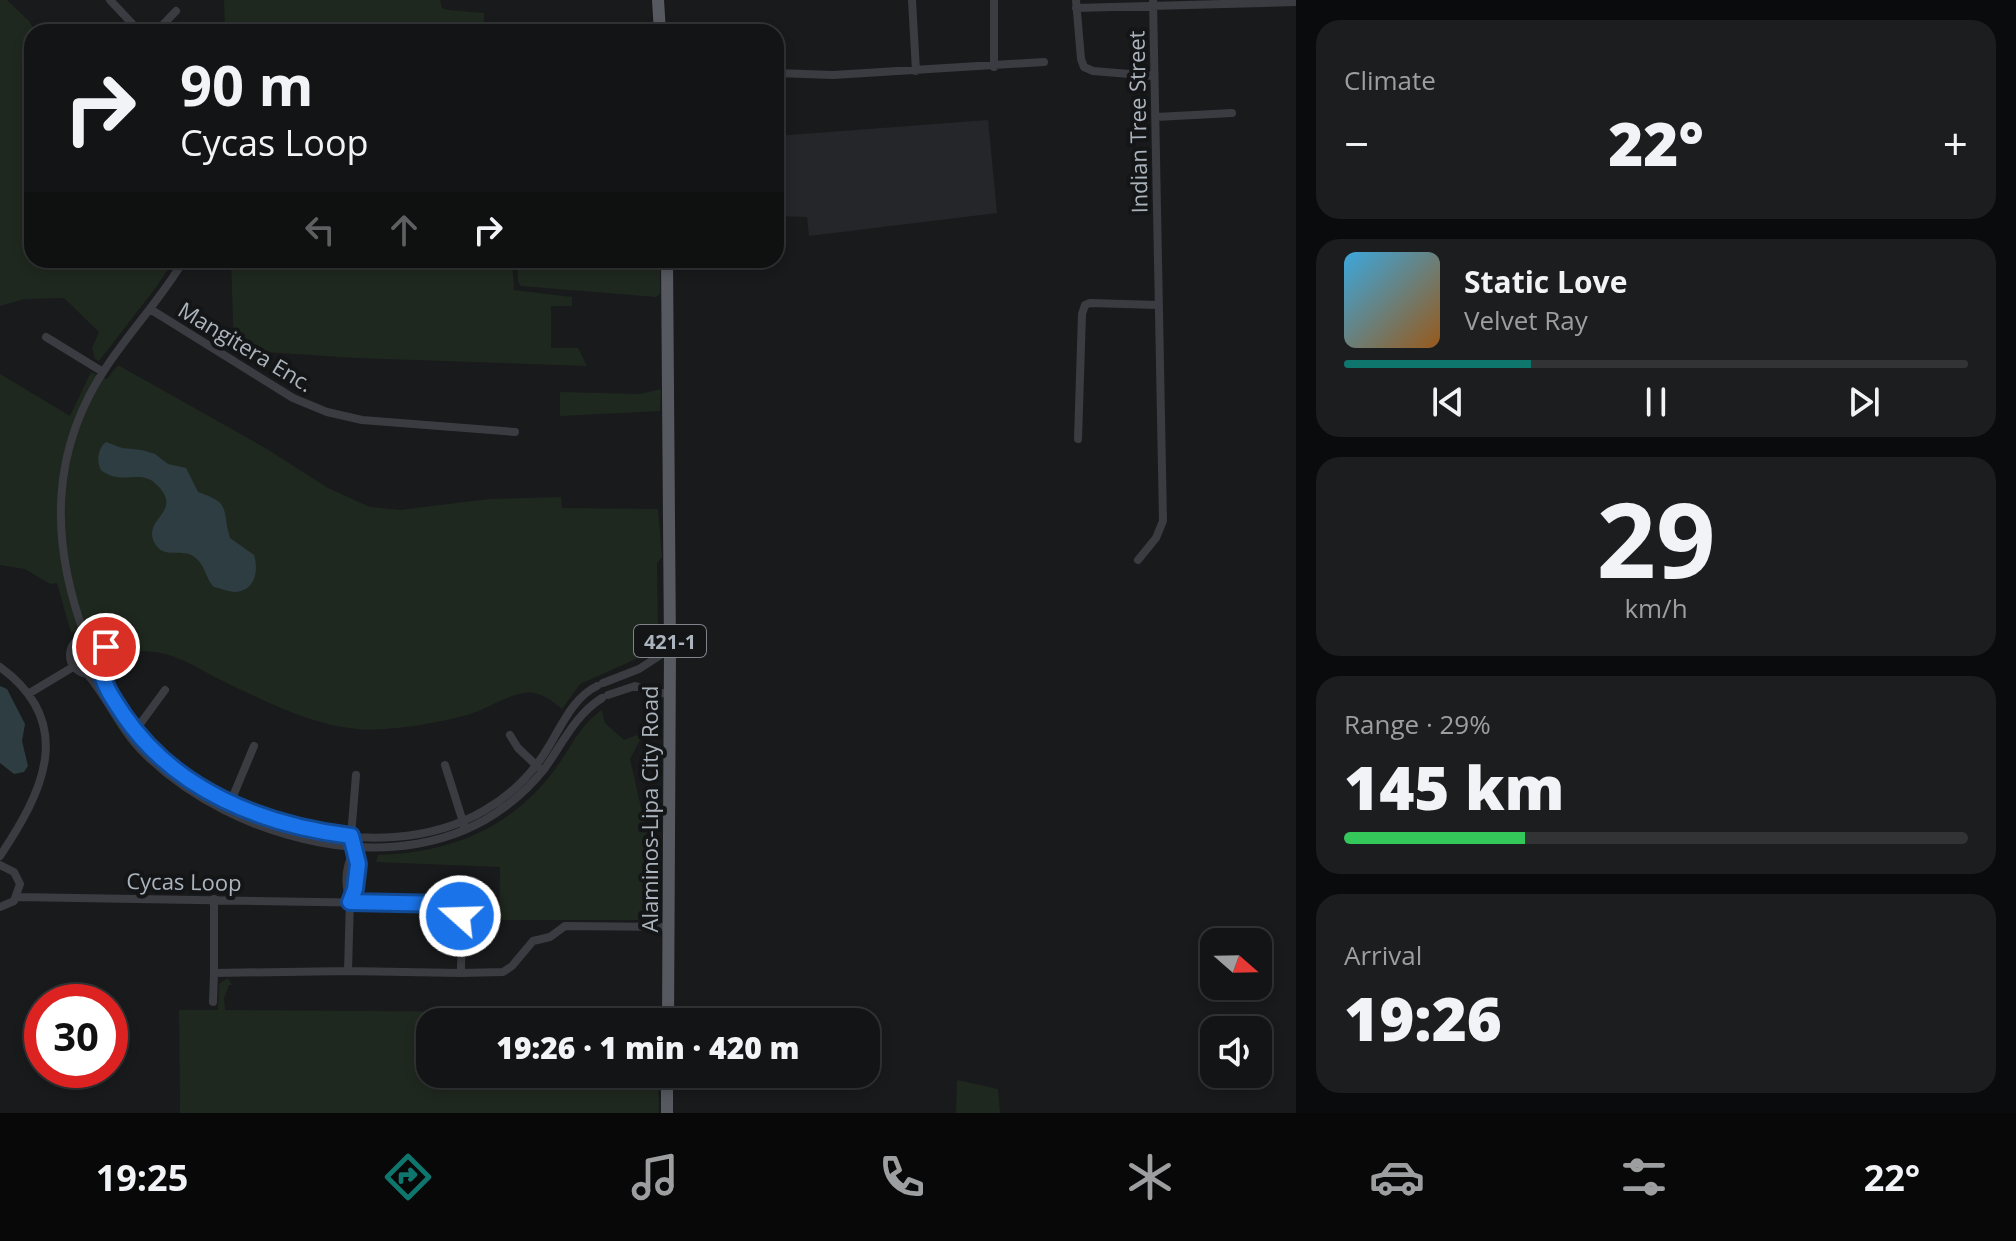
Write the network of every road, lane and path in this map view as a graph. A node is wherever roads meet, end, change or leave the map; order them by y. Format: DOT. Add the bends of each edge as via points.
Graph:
graph roads {
  1 [pos="110,0"];
  2 [pos="658,0"];
  3 [pos="912,0"];
  4 [pos="994,0"];
  5 [pos="1295,2"];
  6 [pos="1154,3"];
  7 [pos="1076,4"];
  8 [pos="176,11"];
  9 [pos="132,24"];
  10 [pos="164,24"];
  11 [pos="660,24"];
  12 [pos="1044,62"];
  13 [pos="994,67"];
  14 [pos="916,71"];
  15 [pos="784,73"];
  16 [pos="1154,76"];
  17 [pos="1232,113"];
  18 [pos="1156,117"];
  19 [pos="178,268"];
  20 [pos="667,268"];
  21 [pos="1158,305"];
  22 [pos="150,309"];
  23 [pos="46,337"];
  24 [pos="103,372"];
  25 [pos="515,432"];
  26 [pos="1078,439"];
  27 [pos="1138,560"];
  28 [pos="85,636"];
  29 [pos="670,649"];
  30 [pos="0,667"];
  31 [pos="73,667"];
  32 [pos="101,670"];
  33 [pos="88,675"];
  34 [pos="613,680"];
  35 [pos="165,690"];
  36 [pos="28,694"];
  37 [pos="609,695"];
  38 [pos="670,695"];
  39 [pos="133,734"];
  40 [pos="510,735"];
  41 [pos="254,746"];
  42 [pos="445,765"];
  43 [pos="539,768"];
  44 [pos="356,775"];
  45 [pos="228,808"];
  46 [pos="464,826"];
  47 [pos="353,844"];
  48 [pos="0,856"];
  49 [pos="0,865"];
  50 [pos="17,897"];
  51 [pos="214,899"];
  52 [pos="350,901"];
  53 [pos="0,907"];
  54 [pos="669,927"];
  55 [pos="348,971"];
  56 [pos="214,973"];
  57 [pos="461,973"];
  58 [pos="213,1002"];
  59 [pos="668,1008"];
  60 [pos="667,1088"];
  61 [pos="667,1113"];
  1 -- 9 [label="street"];
  2 -- 11 [label="main road"];
  3 -- 14 [label="street"];
  4 -- 13 [label="street"];
  5 -- 6 [label="street, Indian Tree Street"];
  6 -- 7 [label="street, Indian Tree Street"];
  6 -- 16 [label="street, Indian Tree Street"];
  7 -- 16 [label="street" via="1084,67"];
  8 -- 10 [label="street"];
  12 -- 13 [label="street"];
  13 -- 14 [label="street"];
  14 -- 15 [label="street"];
  16 -- 18 [label="street, Indian Tree Street"];
  17 -- 18 [label="street"];
  18 -- 21 [label="street, Indian Tree Street"];
  19 -- 22 [label="street"];
  20 -- 29 [label="main road, Alaminos-Lipa City Road / 421-1"];
  21 -- 26 [label="street" via="1085,305"];
  21 -- 27 [label="street, Indian Tree Street" via="1163,521"];
  22 -- 24 [label="street"];
  22 -- 25 [label="street, Mangitera Enc." via="289,396 327,412 362,420"];
  23 -- 24 [label="street"];
  24 -- 28 [label="street" via="82,411 61,481 64,565"];
  28 -- 31 [label="street" via="70,648"];
  28 -- 32 [label="street" via="98,638 106,647 108,659"];
  29 -- 34 [label="street"];
  29 -- 38 [label="main road, Alaminos-Lipa City Road / 421-1"];
  30 -- 36 [label="street"];
  31 -- 33 [label="street"];
  31 -- 36 [label="street"];
  32 -- 33 [label="street"];
  32 -- 39 [label="street"];
  33 -- 39 [label="street"];
  34 -- 37 [label="street"];
  34 -- 43 [label="street" via="586,692"];
  35 -- 39 [label="street"];
  36 -- 48 [label="street" via="44,730 44,768 25,819"];
  37 -- 38 [label="street" via="642,686"];
  37 -- 43 [label="street" via="579,717"];
  38 -- 54 [label="main road, Alaminos-Lipa City Road / 421-1"];
  39 -- 45 [label="street"];
  40 -- 43 [label="street"];
  41 -- 45 [label="street"];
  42 -- 46 [label="street"];
  43 -- 46 [label="street"];
  44 -- 47 [label="street"];
  45 -- 47 [label="street"];
  46 -- 47 [label="street"];
  47 -- 52 [label="street" via="346,887"];
  49 -- 50 [label="street" via="18,877"];
  50 -- 51 [label="street, Cycas Loop"];
  50 -- 53 [label="street"];
  51 -- 52 [label="street, Cycas Loop"];
  51 -- 56 [label="street"];
  52 -- 55 [label="street"];
  52 -- 57 [label="street, Cycas Loop" via="455,908 461,922"];
  54 -- 57 [label="street" via="565,926 533,941 503,972"];
  54 -- 59 [label="main road, Alaminos-Lipa City Road / 421-1"];
  55 -- 56 [label="street"];
  55 -- 57 [label="street"];
  56 -- 58 [label="street"];
  60 -- 61 [label="main road"];
}
